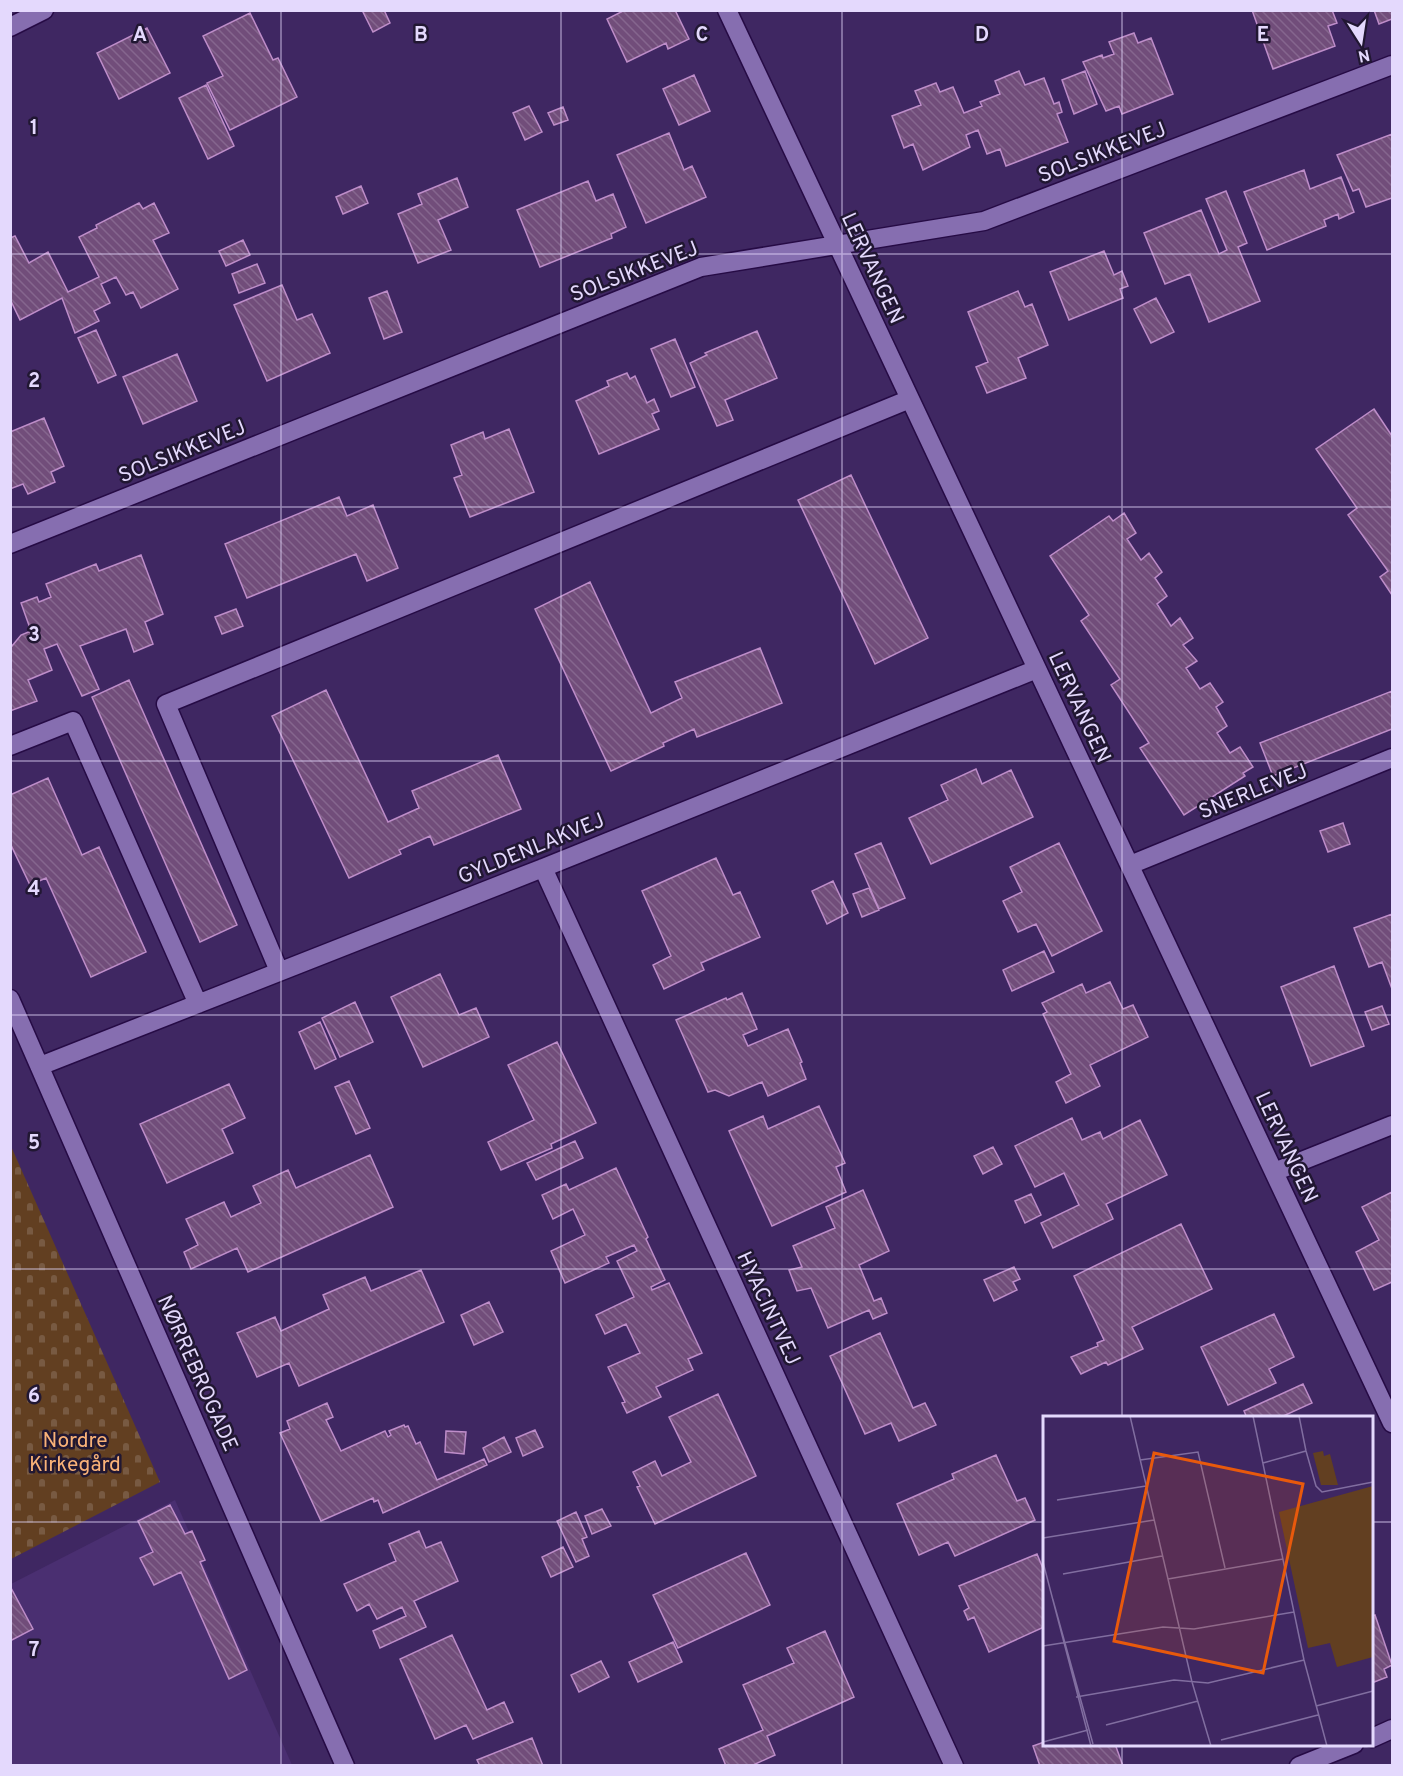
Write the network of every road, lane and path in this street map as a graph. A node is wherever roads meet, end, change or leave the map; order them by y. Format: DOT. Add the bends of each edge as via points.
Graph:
graph roads {
  1 [pos="44,10"];
  2 [pos="727,10"];
  3 [pos="10,27"];
  4 [pos="1392,65"];
  5 [pos="837,246"];
  6 [pos="910,399"];
  7 [pos="10,544"];
  8 [pos="1037,669"];
  9 [pos="10,747"];
  10 [pos="1392,758"];
  11 [pos="1130,865"];
  12 [pos="543,868"];
  13 [pos="279,971"];
  14 [pos="10,999"];
  15 [pos="198,1004"];
  16 [pos="40,1066"];
  17 [pos="1392,1125"];
  18 [pos="1274,1172"];
  19 [pos="1392,1423"];
  20 [pos="1392,1730"];
  21 [pos="1373,1737"];
  22 [pos="1349,1746"];
  23 [pos="345,1766"];
  24 [pos="954,1766"];
  25 [pos="1299,1766"];
  1 -- 3 [label="street"];
  2 -- 5 [label="street, LERVANGEN"];
  4 -- 5 [label="street, SOLSIKKEVEJ" via="984,221"];
  5 -- 6 [label="street, LERVANGEN"];
  5 -- 7 [label="street, SOLSIKKEVEJ" via="701,267"];
  6 -- 8 [label="street, LERVANGEN"];
  6 -- 13 [label="street" via="166,704"];
  8 -- 11 [label="street, LERVANGEN"];
  8 -- 12 [label="street, GYLDENLAKVEJ"];
  9 -- 15 [label="street" via="73,721"];
  10 -- 11 [label="street, SNERLEVEJ"];
  11 -- 18 [label="street, LERVANGEN"];
  12 -- 13 [label="street, GYLDENLAKVEJ"];
  12 -- 24 [label="street, HYACINTVEJ"];
  13 -- 15 [label="street, GYLDENLAKVEJ"];
  14 -- 16 [label="street, NØRREBROGADE"];
  15 -- 16 [label="street, GYLDENLAKVEJ"];
  16 -- 23 [label="street, NØRREBROGADE"];
  17 -- 18 [label="street"];
  18 -- 19 [label="street, LERVANGEN"];
  20 -- 21 [label="street"];
  22 -- 25 [label="street"];
}
